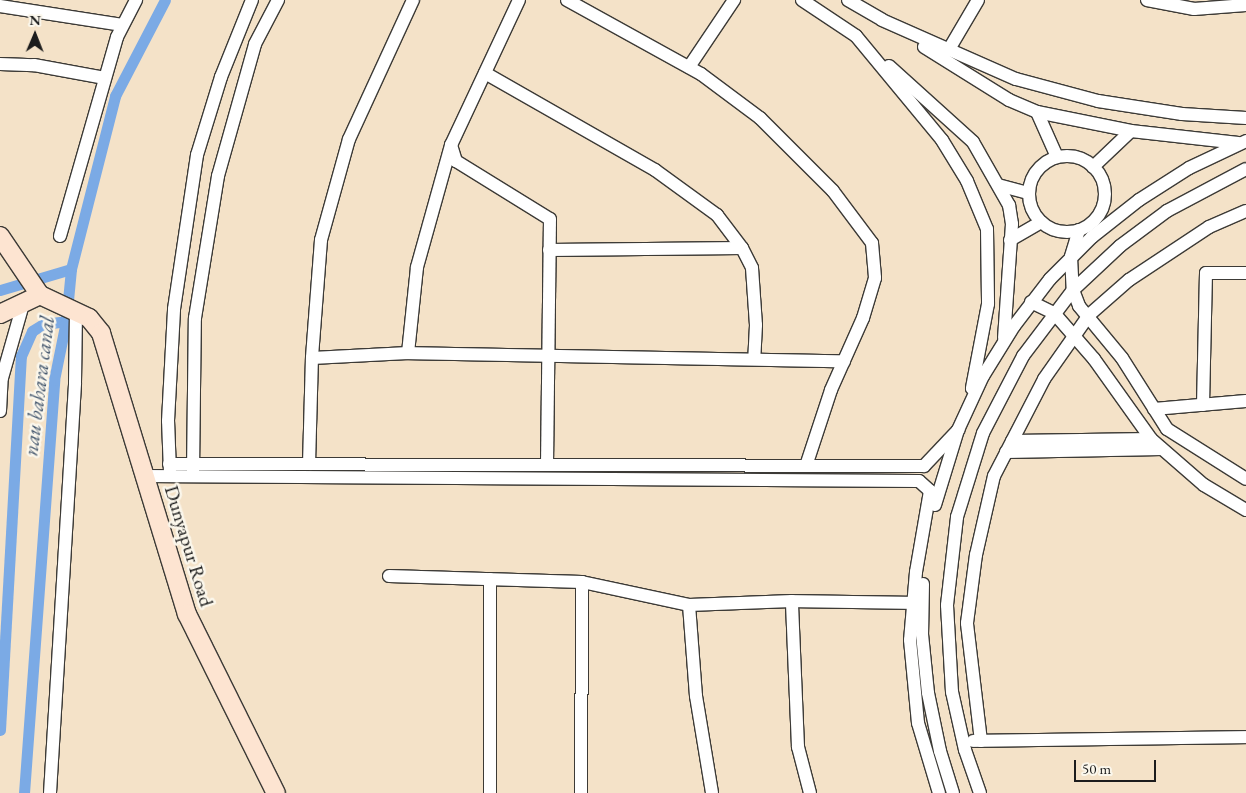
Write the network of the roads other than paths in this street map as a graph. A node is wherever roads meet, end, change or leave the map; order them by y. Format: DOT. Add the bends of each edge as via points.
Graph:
graph roads {
  1 [pos="136,0"];
  2 [pos="252,0"];
  3 [pos="278,0"];
  4 [pos="413,0"];
  5 [pos="520,0"];
  6 [pos="567,0"];
  7 [pos="734,0"];
  8 [pos="802,0"];
  9 [pos="848,0"];
  10 [pos="978,0"];
  11 [pos="1147,0"];
  12 [pos="1180,3"];
  13 [pos="1246,5"];
  14 [pos="0,6"];
  15 [pos="882,20"];
  16 [pos="123,25"];
  17 [pos="856,36"];
  18 [pos="948,51"];
  19 [pos="0,64"];
  20 [pos="688,67"];
  21 [pos="484,73"];
  22 [pos="105,78"];
  23 [pos="1038,112"];
  24 [pos="1246,118"];
  25 [pos="1131,131"];
  26 [pos="1242,142"];
  27 [pos="451,144"];
  28 [pos="1057,157"];
  29 [pos="1093,166"];
  30 [pos="1246,169"];
  31 [pos="998,185"];
  32 [pos="1028,193"];
  33 [pos="1139,200"];
  34 [pos="1102,209"];
  35 [pos="1246,211"];
  36 [pos="1041,222"];
  37 [pos="1079,230"];
  38 [pos="0,236"];
  39 [pos="60,236"];
  40 [pos="1010,240"];
  41 [pos="742,248"];
  42 [pos="549,250"];
  43 [pos="1071,257"];
  44 [pos="1246,273"];
  45 [pos="1072,290"];
  46 [pos="37,296"];
  47 [pos="1031,302"];
  48 [pos="76,311"];
  49 [pos="1054,313"];
  50 [pos="0,314"];
  51 [pos="1089,316"];
  52 [pos="1073,335"];
  53 [pos="1004,341"];
  54 [pos="408,353"];
  55 [pos="548,356"];
  56 [pos="312,358"];
  57 [pos="754,360"];
  58 [pos="844,361"];
  59 [pos="1246,401"];
  60 [pos="969,403"];
  61 [pos="1203,405"];
  62 [pos="1154,409"];
  63 [pos="0,411"];
  64 [pos="958,430"];
  65 [pos="1151,439"];
  66 [pos="1012,441"];
  67 [pos="1162,449"];
  68 [pos="1006,452"];
  69 [pos="309,464"];
  70 [pos="546,465"];
  71 [pos="806,466"];
  72 [pos="170,469"];
  73 [pos="193,470"];
  74 [pos="145,476"];
  75 [pos="1246,479"];
  76 [pos="1246,510"];
  77 [pos="389,576"];
  78 [pos="490,579"];
  79 [pos="582,582"];
  80 [pos="792,602"];
  81 [pos="914,603"];
  82 [pos="689,606"];
  83 [pos="1246,737"];
  84 [pos="963,741"];
  85 [pos="982,741"];
  86 [pos="50,793"];
  87 [pos="276,793"];
  88 [pos="490,793"];
  89 [pos="581,793"];
  90 [pos="712,793"];
  91 [pos="810,793"];
  92 [pos="939,793"];
  93 [pos="953,793"];
  94 [pos="980,793"];
  1 -- 16 [label="street"];
  2 -- 72 [label="street" via="221,77 197,154 174,309 168,421"];
  3 -- 73 [label="street" via="255,44 218,176 195,318"];
  4 -- 56 [label="street" via="346,148 321,240"];
  5 -- 21 [label="street"];
  6 -- 20 [label="street"];
  7 -- 20 [label="street"];
  8 -- 17 [label="street"];
  9 -- 15 [label="street"];
  10 -- 18 [label="street"];
  11 -- 12 [label="street"];
  12 -- 13 [label="street" via="1194,9"];
  14 -- 16 [label="street"];
  15 -- 18 [label="street"];
  15 -- 23 [label="street" via="1009,100"];
  16 -- 22 [label="street"];
  17 -- 31 [label="street" via="973,142"];
  17 -- 60 [label="street" via="942,140 967,181 987,229 988,304"];
  18 -- 24 [label="street" via="1016,79 1098,101 1182,114"];
  19 -- 22 [label="street" via="34,65"];
  20 -- 58 [label="street" via="760,118 833,191 872,243 875,278 863,318"];
  21 -- 27 [label="street"];
  21 -- 41 [label="street" via="655,170 717,215"];
  22 -- 39 [label="street"];
  23 -- 25 [label="street"];
  23 -- 28 [label="street"];
  25 -- 26 [label="street"];
  25 -- 29 [label="street"];
  26 -- 33 [label="street"];
  27 -- 42 [label="street" via="456,161 550,219"];
  27 -- 54 [label="street" via="416,266"];
  28 -- 29 [label="street" via="1073,156"];
  28 -- 32 [label="street" via="1037,171"];
  29 -- 34 [label="street" via="1104,186"];
  30 -- 45 [label="street" via="1159,216"];
  31 -- 32 [label="street"];
  31 -- 40 [label="street" via="1009,205"];
  32 -- 36 [label="street" via="1031,209"];
  33 -- 34 [label="street"];
  33 -- 43 [label="street"];
  34 -- 37 [label="street" via="1093,222"];
  35 -- 51 [label="street" via="1209,227 1129,280"];
  36 -- 37 [label="street" via="1055,231"];
  36 -- 40 [label="street"];
  37 -- 43 [label="street"];
  38 -- 46 [label="main road"];
  40 -- 53 [label="street"];
  41 -- 42 [label="street"];
  41 -- 57 [label="street" via="752,268 756,325"];
  42 -- 55 [label="street"];
  43 -- 45 [label="street"];
  43 -- 47 [label="street"];
  44 -- 61 [label="street" via="1206,273"];
  45 -- 49 [label="street"];
  45 -- 51 [label="street" via="1079,306"];
  46 -- 48 [label="main road, Dunyapur Road"];
  46 -- 50 [label="main road"];
  46 -- 63 [label="street" via="2,378"];
  47 -- 49 [label="street"];
  47 -- 53 [label="street"];
  48 -- 74 [label="main road, Dunyapur Road" via="89,318 102,333"];
  48 -- 86 [label="street" via="74,403"];
  49 -- 52 [label="street"];
  49 -- 84 [label="street" via="1023,356 995,407 972,461 957,518 948,575 947,634 952,692"];
  51 -- 52 [label="street"];
  51 -- 62 [label="street" via="1122,358"];
  52 -- 65 [label="street"];
  52 -- 66 [label="street" via="1044,379"];
  53 -- 60 [label="street"];
  54 -- 55 [label="street"];
  54 -- 56 [label="street"];
  55 -- 57 [label="street"];
  55 -- 70 [label="street"];
  56 -- 69 [label="street"];
  57 -- 58 [label="street"];
  58 -- 71 [label="street"];
  59 -- 61 [label="street"];
  60 -- 64 [label="street"];
  61 -- 62 [label="street"];
  62 -- 75 [label="street" via="1167,429"];
  64 -- 71 [label="street" via="924,466"];
  64 -- 93 [label="street" via="932,516 922,604 928,693"];
  65 -- 66 [label="street"];
  65 -- 67 [label="street"];
  66 -- 68 [label="street"];
  67 -- 68 [label="street"];
  67 -- 76 [label="street" via="1204,485"];
  68 -- 85 [label="street" via="994,476 976,555 967,623"];
  69 -- 70 [label="street"];
  69 -- 73 [label="street"];
  70 -- 71 [label="street"];
  72 -- 73 [label="street"];
  72 -- 74 [label="street"];
  73 -- 81 [label="street" via="919,481 930,491"];
  74 -- 87 [label="main road, Dunyapur Road" via="187,614"];
  77 -- 78 [label="street"];
  78 -- 79 [label="street"];
  78 -- 88 [label="street"];
  79 -- 82 [label="street"];
  79 -- 89 [label="street"];
  80 -- 81 [label="street"];
  80 -- 82 [label="street"];
  80 -- 91 [label="street" via="798,747"];
  81 -- 92 [label="street" via="910,640 918,723"];
  82 -- 90 [label="street" via="696,696"];
  83 -- 85 [label="street"];
  84 -- 85 [label="street"];
  84 -- 94 [label="street"];
}
